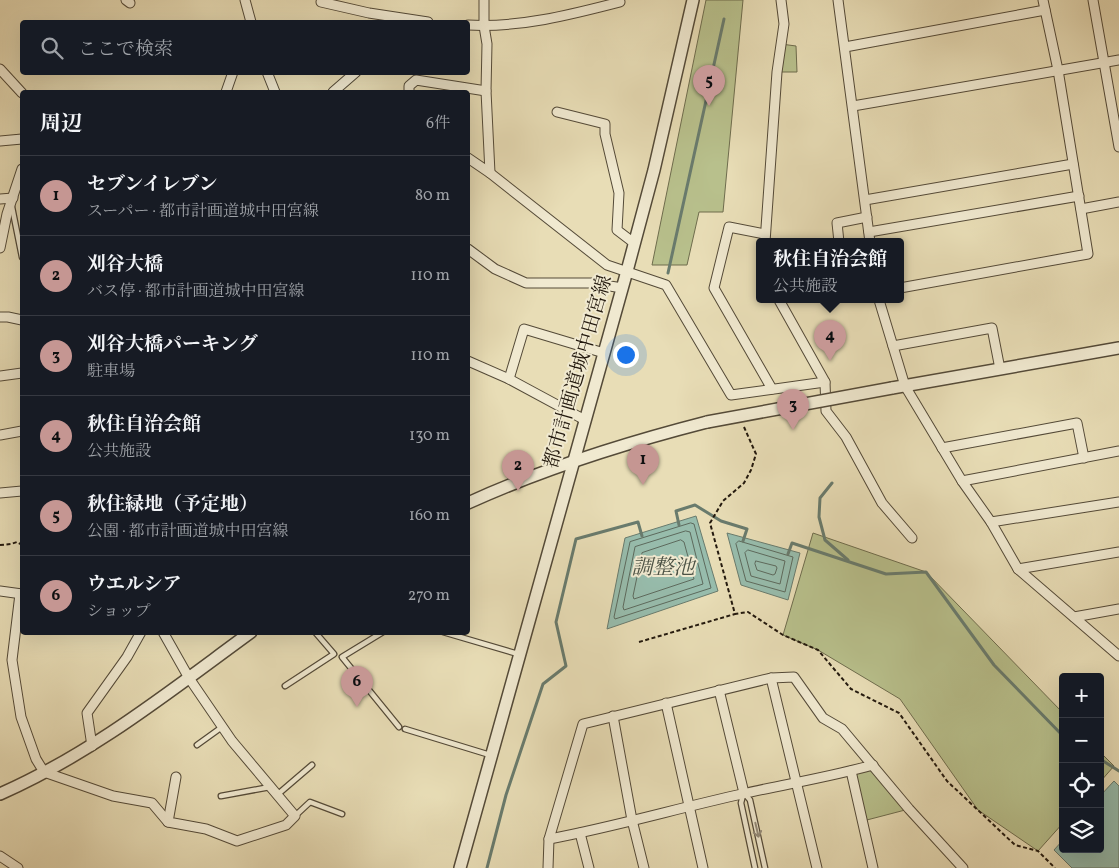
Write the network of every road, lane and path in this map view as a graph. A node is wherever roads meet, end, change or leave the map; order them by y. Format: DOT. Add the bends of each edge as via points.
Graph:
graph roads {
  1 [pos="245,0"];
  2 [pos="484,0"];
  3 [pos="693,0"];
  4 [pos="781,0"];
  5 [pos="838,0"];
  6 [pos="1043,0"];
  7 [pos="1093,0"];
  8 [pos="322,2"];
  9 [pos="620,2"];
  10 [pos="1045,10"];
  11 [pos="368,18"];
  12 [pos="250,20"];
  13 [pos="398,20"];
  14 [pos="470,25"];
  15 [pos="484,26"];
  16 [pos="844,47"];
  17 [pos="1119,60"];
  18 [pos="1104,62"];
  19 [pos="0,69"];
  20 [pos="1058,70"];
  21 [pos="233,75"];
  22 [pos="268,75"];
  23 [pos="353,75"];
  24 [pos="11,81"];
  25 [pos="0,82"];
  26 [pos="227,90"];
  27 [pos="274,90"];
  28 [pos="335,90"];
  29 [pos="409,90"];
  30 [pos="20,91"];
  31 [pos="486,91"];
  32 [pos="853,106"];
  33 [pos="557,112"];
  34 [pos="20,139"];
  35 [pos="0,141"];
  36 [pos="1119,148"];
  37 [pos="470,159"];
  38 [pos="1074,164"];
  39 [pos="490,173"];
  40 [pos="20,175"];
  41 [pos="1079,196"];
  42 [pos="0,199"];
  43 [pos="865,200"];
  44 [pos="12,201"];
  45 [pos="1119,202"];
  46 [pos="1081,209"];
  47 [pos="867,216"];
  48 [pos="869,232"];
  49 [pos="765,238"];
  50 [pos="839,238"];
  51 [pos="870,238"];
  52 [pos="634,243"];
  53 [pos="20,246"];
  54 [pos="0,248"];
  55 [pos="470,250"];
  56 [pos="627,271"];
  57 [pos="904,287"];
  58 [pos="622,288"];
  59 [pos="781,303"];
  60 [pos="880,303"];
  61 [pos="0,317"];
  62 [pos="20,319"];
  63 [pos="893,346"];
  64 [pos="1119,348"];
  65 [pos="604,352"];
  66 [pos="470,361"];
  67 [pos="1000,369"];
  68 [pos="20,374"];
  69 [pos="0,376"];
  70 [pos="509,379"];
  71 [pos="825,382"];
  72 [pos="905,386"];
  73 [pos="772,389"];
  74 [pos="585,420"];
  75 [pos="743,424"];
  76 [pos="20,432"];
  77 [pos="0,435"];
  78 [pos="942,448"];
  79 [pos="1119,451"];
  80 [pos="1084,458"];
  81 [pos="573,460"];
  82 [pos="962,481"];
  83 [pos="20,491"];
  84 [pos="0,493"];
  85 [pos="470,502"];
  86 [pos="1119,502"];
  87 [pos="991,522"];
  88 [pos="912,538"];
  89 [pos="20,544"];
  90 [pos="0,545"];
  91 [pos="1119,552"];
  92 [pos="1018,569"];
  93 [pos="0,591"];
  94 [pos="20,594"];
  95 [pos="20,601"];
  96 [pos="1119,609"];
  97 [pos="735,614"];
  98 [pos="1074,617"];
  99 [pos="139,635"];
  100 [pos="165,635"];
  101 [pos="247,635"];
  102 [pos="318,635"];
  103 [pos="378,635"];
  104 [pos="453,635"];
  105 [pos="639,642"];
  106 [pos="1117,651"];
  107 [pos="520,655"];
  108 [pos="189,678"];
  109 [pos="771,678"];
  110 [pos="285,686"];
  111 [pos="719,690"];
  112 [pos="666,703"];
  113 [pos="613,716"];
  114 [pos="222,727"];
  115 [pos="399,727"];
  116 [pos="405,730"];
  117 [pos="92,746"];
  118 [pos="197,746"];
  119 [pos="492,755"];
  120 [pos="873,764"];
  121 [pos="312,765"];
  122 [pos="851,771"];
  123 [pos="44,772"];
  124 [pos="176,777"];
  125 [pos="797,783"];
  126 [pos="270,787"];
  127 [pos="744,793"];
  128 [pos="0,794"];
  129 [pos="277,795"];
  130 [pos="221,796"];
  131 [pos="689,806"];
  132 [pos="342,814"];
  133 [pos="295,816"];
  134 [pos="632,820"];
  135 [pos="168,822"];
  136 [pos="580,833"];
  137 [pos="548,839"];
  138 [pos="0,856"];
  139 [pos="18,868"];
  140 [pos="460,868"];
  141 [pos="548,868"];
  142 [pos="589,868"];
  143 [pos="644,868"];
  144 [pos="703,868"];
  145 [pos="755,868"];
  146 [pos="765,868"];
  147 [pos="817,868"];
  148 [pos="873,868"];
  149 [pos="963,868"];
  150 [pos="1055,868"];
  1 -- 12 [label="street"];
  2 -- 15 [label="street"];
  3 -- 52 [label="street, 都市計画道城中田宮線"];
  4 -- 49 [label="street" via="784,24 777,72"];
  5 -- 16 [label="street"];
  6 -- 10 [label="street"];
  7 -- 18 [label="street"];
  8 -- 11 [label="street"];
  9 -- 15 [label="street" via="558,18"];
  10 -- 16 [label="street"];
  10 -- 20 [label="street"];
  11 -- 13 [label="street"];
  14 -- 15 [label="street"];
  15 -- 31 [label="street"];
  16 -- 32 [label="street"];
  17 -- 18 [label="street"];
  18 -- 20 [label="street"];
  18 -- 36 [label="street"];
  19 -- 24 [label="street"];
  20 -- 32 [label="street"];
  20 -- 38 [label="street"];
  21 -- 26 [label="street"];
  22 -- 27 [label="street"];
  23 -- 28 [label="street"];
  24 -- 25 [label="street"];
  24 -- 30 [label="street"];
  29 -- 31 [label="street" via="416,80"];
  31 -- 39 [label="street"];
  32 -- 43 [label="street"];
  33 -- 52 [label="street" via="605,124 619,193 617,230"];
  34 -- 35 [label="street"];
  37 -- 39 [label="street"];
  38 -- 41 [label="street"];
  38 -- 43 [label="street"];
  39 -- 56 [label="street" via="607,264"];
  40 -- 44 [label="street"];
  41 -- 46 [label="street"];
  41 -- 48 [label="street"];
  42 -- 44 [label="street"];
  43 -- 47 [label="street"];
  44 -- 53 [label="lane"];
  44 -- 54 [label="street"];
  45 -- 46 [label="street"];
  46 -- 57 [label="street" via="1088,254"];
  47 -- 48 [label="street"];
  47 -- 50 [label="street" via="837,223"];
  48 -- 51 [label="street"];
  49 -- 73 [label="street" via="730,227 714,288"];
  52 -- 56 [label="street, 都市計画道城中田宮線"];
  55 -- 58 [label="street" via="495,269 526,283 592,282"];
  56 -- 58 [label="street, 都市計画道城中田宮線"];
  56 -- 73 [label="street" via="666,285 731,396"];
  58 -- 65 [label="street, 都市計画道城中田宮線"];
  59 -- 71 [label="street"];
  60 -- 63 [label="street"];
  61 -- 62 [label="street"];
  63 -- 67 [label="street" via="992,328"];
  63 -- 72 [label="street"];
  64 -- 67 [label="street"];
  65 -- 70 [label="street" via="524,329"];
  65 -- 74 [label="street, 都市計画道城中田宮線"];
  66 -- 70 [label="street"];
  67 -- 72 [label="street"];
  68 -- 69 [label="street"];
  70 -- 74 [label="street"];
  71 -- 73 [label="street"];
  71 -- 88 [label="street" via="826,411 846,437 882,504"];
  72 -- 78 [label="street"];
  72 -- 81 [label="street, bridge" via="707,422"];
  74 -- 81 [label="street, 都市計画道城中田宮線"];
  75 -- 97 [label="path" via="756,454 751,470 744,483 723,501 710,523"];
  76 -- 77 [label="street"];
  78 -- 80 [label="street" via="1078,423"];
  78 -- 82 [label="street"];
  79 -- 80 [label="street"];
  80 -- 82 [label="street"];
  81 -- 85 [label="street"];
  81 -- 107 [label="street, 都市計画道城中田宮線"];
  82 -- 87 [label="street"];
  83 -- 84 [label="street"];
  86 -- 87 [label="street"];
  87 -- 92 [label="street"];
  89 -- 90 [label="path"];
  91 -- 92 [label="street"];
  92 -- 98 [label="street"];
  93 -- 94 [label="street"];
  95 -- 123 [label="street" via="12,660 21,717"];
  96 -- 98 [label="street"];
  97 -- 105 [label="path"];
  97 -- 150 [label="path" via="748,612 782,635 818,650 850,689 899,713 947,780 1015,845 1038,851"];
  98 -- 106 [label="street"];
  99 -- 117 [label="street" via="87,713"];
  100 -- 108 [label="street"];
  101 -- 108 [label="street"];
  102 -- 110 [label="lane" via="334,654"];
  103 -- 115 [label="lane" via="342,657"];
  104 -- 107 [label="lane"];
  107 -- 119 [label="street, 都市計画道城中田宮線"];
  108 -- 114 [label="street"];
  108 -- 117 [label="street"];
  109 -- 111 [label="street"];
  109 -- 120 [label="street" via="794,677 823,718 842,729"];
  109 -- 125 [label="street"];
  111 -- 112 [label="street"];
  111 -- 127 [label="street"];
  112 -- 113 [label="street"];
  112 -- 131 [label="street"];
  113 -- 134 [label="street"];
  113 -- 137 [label="street" via="583,724"];
  114 -- 118 [label="lane"];
  114 -- 126 [label="street"];
  116 -- 119 [label="lane"];
  117 -- 123 [label="street"];
  119 -- 140 [label="street, 都市計画道城中田宮線"];
  120 -- 122 [label="street"];
  120 -- 149 [label="street"];
  121 -- 129 [label="lane"];
  122 -- 125 [label="street"];
  122 -- 148 [label="street"];
  123 -- 128 [label="street"];
  123 -- 135 [label="street" via="113,796 152,803"];
  124 -- 135 [label="street"];
  125 -- 127 [label="street"];
  125 -- 147 [label="street"];
  126 -- 129 [label="street"];
  126 -- 130 [label="lane"];
  127 -- 131 [label="street"];
  127 -- 145 [label="lane" via="741,803"];
  127 -- 146 [label="lane, one-way" via="750,800"];
  129 -- 133 [label="street"];
  131 -- 134 [label="street"];
  131 -- 144 [label="street"];
  132 -- 133 [label="lane" via="310,802"];
  133 -- 135 [label="street" via="286,825 237,841 206,828"];
  134 -- 136 [label="street"];
  134 -- 143 [label="street"];
  136 -- 137 [label="street"];
  136 -- 142 [label="street"];
  137 -- 141 [label="street"];
  138 -- 139 [label="street"];
}
